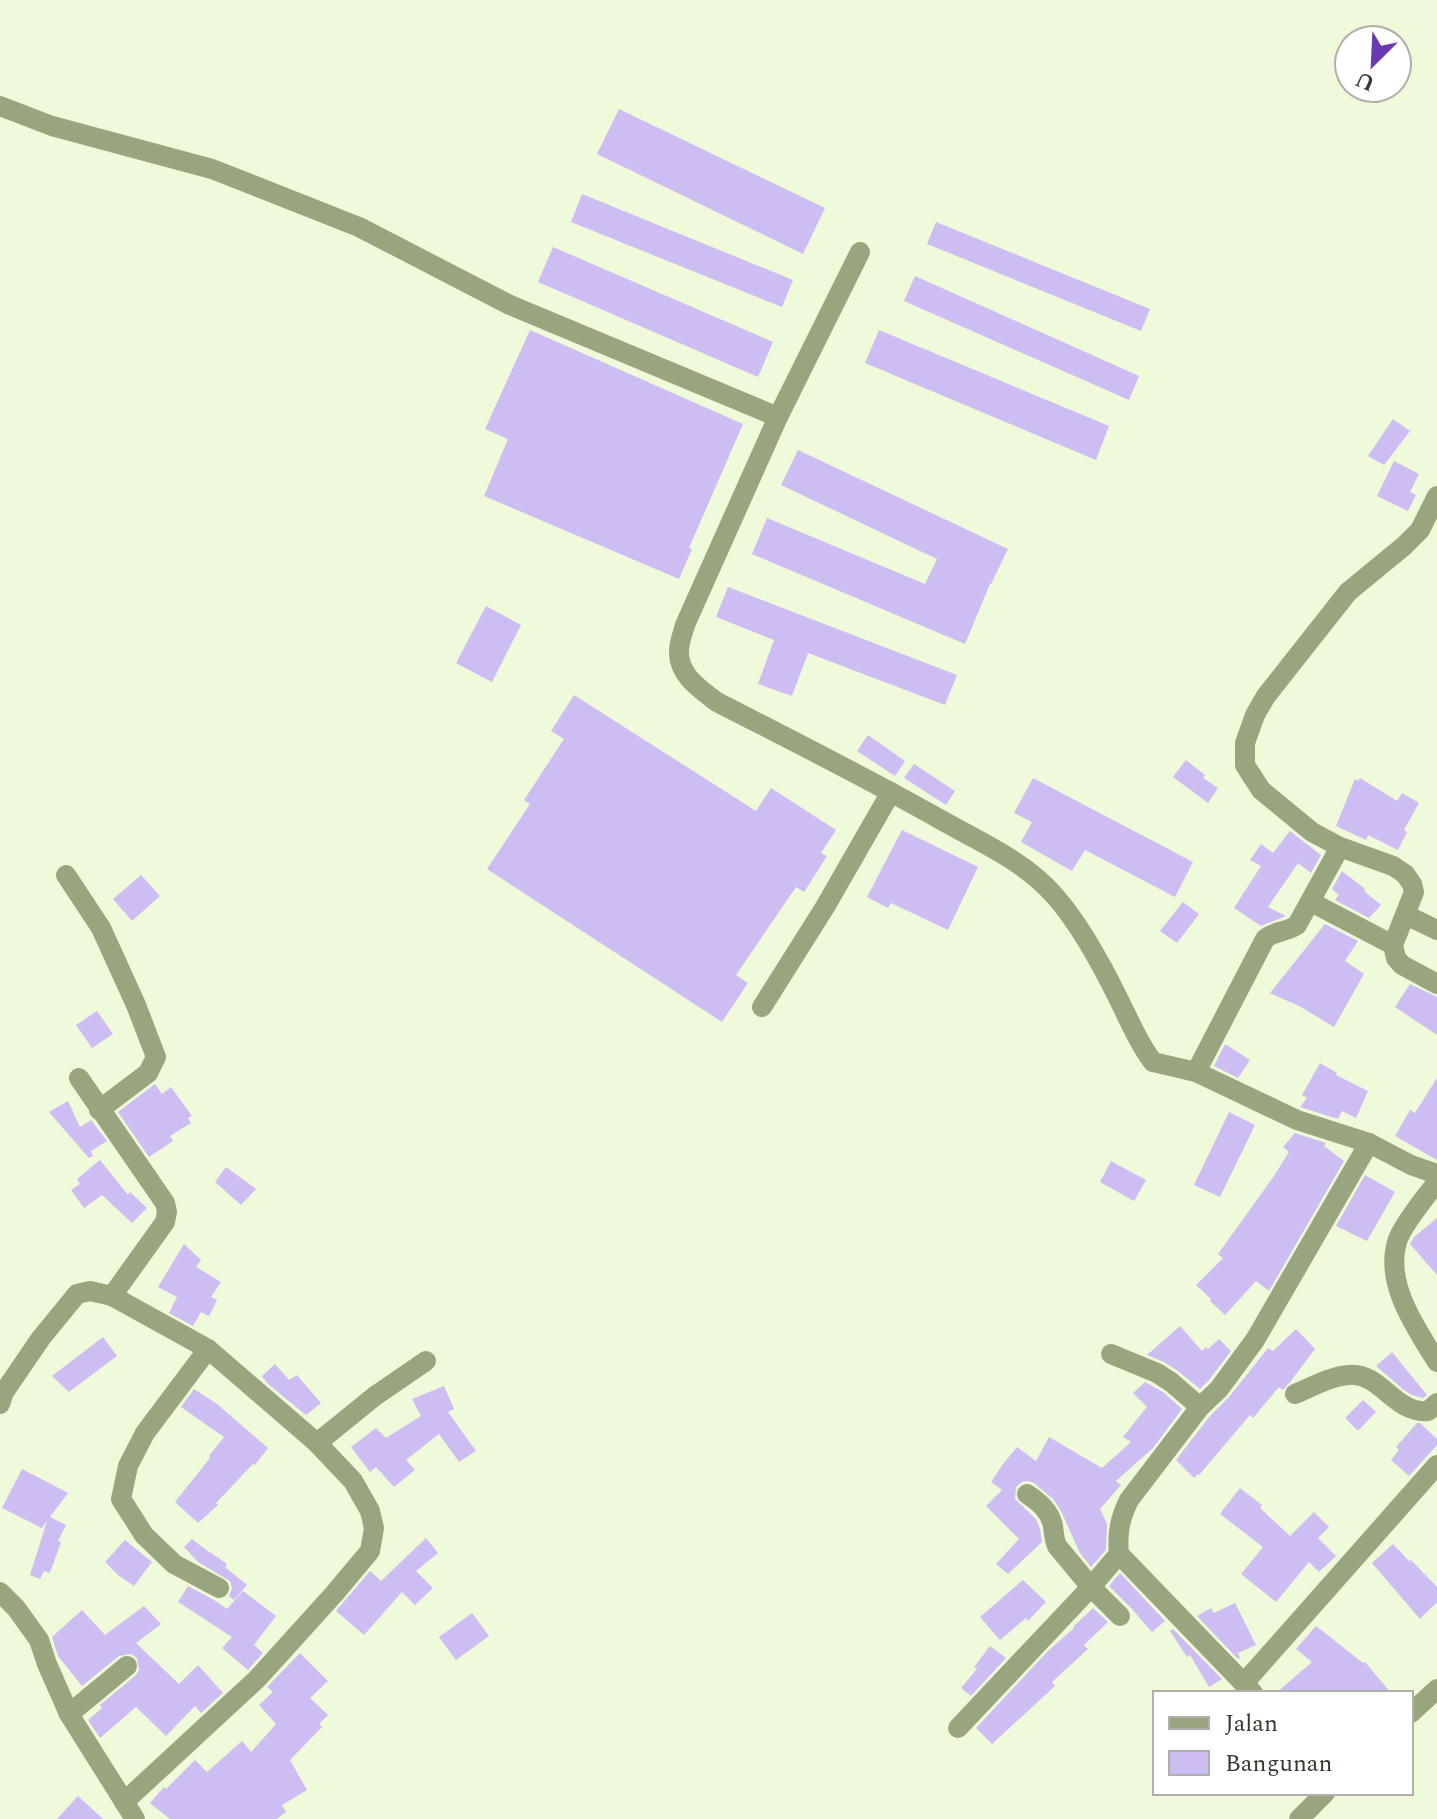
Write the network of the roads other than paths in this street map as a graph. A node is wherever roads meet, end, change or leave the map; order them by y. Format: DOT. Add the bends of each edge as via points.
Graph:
graph roads {
  1 [pos="0,106"];
  2 [pos="860,252"];
  3 [pos="778,417"];
  4 [pos="1437,496"];
  5 [pos="891,792"];
  6 [pos="1340,847"];
  7 [pos="66,875"];
  8 [pos="1311,902"];
  9 [pos="1406,915"];
  10 [pos="1437,930"];
  11 [pos="1393,945"];
  12 [pos="1437,984"];
  13 [pos="762,1007"];
  14 [pos="1196,1072"];
  15 [pos="79,1078"];
  16 [pos="99,1110"];
  17 [pos="1369,1143"];
  18 [pos="1437,1174"];
  19 [pos="1437,1182"];
  20 [pos="112,1296"];
  21 [pos="208,1349"];
  22 [pos="1111,1354"];
  23 [pos="426,1361"];
  24 [pos="1437,1362"];
  25 [pos="1295,1394"];
  26 [pos="1437,1403"];
  27 [pos="0,1404"];
  28 [pos="1200,1407"];
  29 [pos="317,1443"];
  30 [pos="1437,1465"];
  31 [pos="1027,1494"];
  32 [pos="1119,1554"];
  33 [pos="1091,1587"];
  34 [pos="219,1588"];
  35 [pos="0,1592"];
  36 [pos="1120,1616"];
  37 [pos="127,1666"];
  38 [pos="1249,1688"];
  39 [pos="1437,1689"];
  40 [pos="1413,1711"];
  41 [pos="69,1714"];
  42 [pos="958,1728"];
  43 [pos="1323,1795"];
  44 [pos="129,1810"];
  45 [pos="1299,1819"];
  1 -- 3 [label="street" via="52,126 212,169 359,227 510,305"];
  2 -- 3 [label="street"];
  3 -- 5 [label="street" via="685,625 681,668 717,702"];
  4 -- 6 [label="street" via="1420,530 1348,592 1266,696 1245,743 1245,765 1261,790 1304,827"];
  5 -- 13 [label="street"];
  5 -- 14 [label="street" via="1031,872 1078,927 1153,1062"];
  6 -- 8 [label="street"];
  6 -- 9 [label="street" via="1405,874 1414,892"];
  7 -- 16 [label="street" via="101,928 156,1057 148,1073"];
  8 -- 11 [label="street"];
  8 -- 14 [label="street" via="1297,925 1265,939"];
  9 -- 10 [label="street"];
  9 -- 11 [label="street"];
  11 -- 12 [label="street" via="1402,965"];
  14 -- 17 [label="street" via="1297,1120"];
  15 -- 16 [label="street"];
  16 -- 20 [label="street" via="167,1212 160,1230"];
  17 -- 18 [label="street"];
  17 -- 28 [label="street" via="1255,1340"];
  19 -- 24 [label="street" via="1398,1239 1396,1277 1402,1300"];
  20 -- 21 [label="street"];
  20 -- 27 [label="street" via="77,1294 41,1338"];
  21 -- 29 [label="street"];
  21 -- 34 [label="street" via="145,1433 128,1466 121,1499 144,1535 174,1564"];
  22 -- 28 [label="street" via="1157,1373"];
  23 -- 29 [label="street"];
  25 -- 26 [label="street" via="1353,1374 1412,1410 1428,1411"];
  28 -- 32 [label="street" via="1129,1500 1117,1537"];
  29 -- 44 [label="street" via="353,1481 370,1511 370,1551 299,1635"];
  30 -- 38 [label="street"];
  31 -- 33 [label="street" via="1051,1518 1057,1546"];
  32 -- 33 [label="street"];
  32 -- 38 [label="street"];
  33 -- 36 [label="street"];
  33 -- 42 [label="street"];
  35 -- 41 [label="street" via="39,1640"];
  37 -- 41 [label="street"];
  39 -- 40 [label="street"];
  41 -- 44 [label="street"];
  43 -- 45 [label="street"];
}
